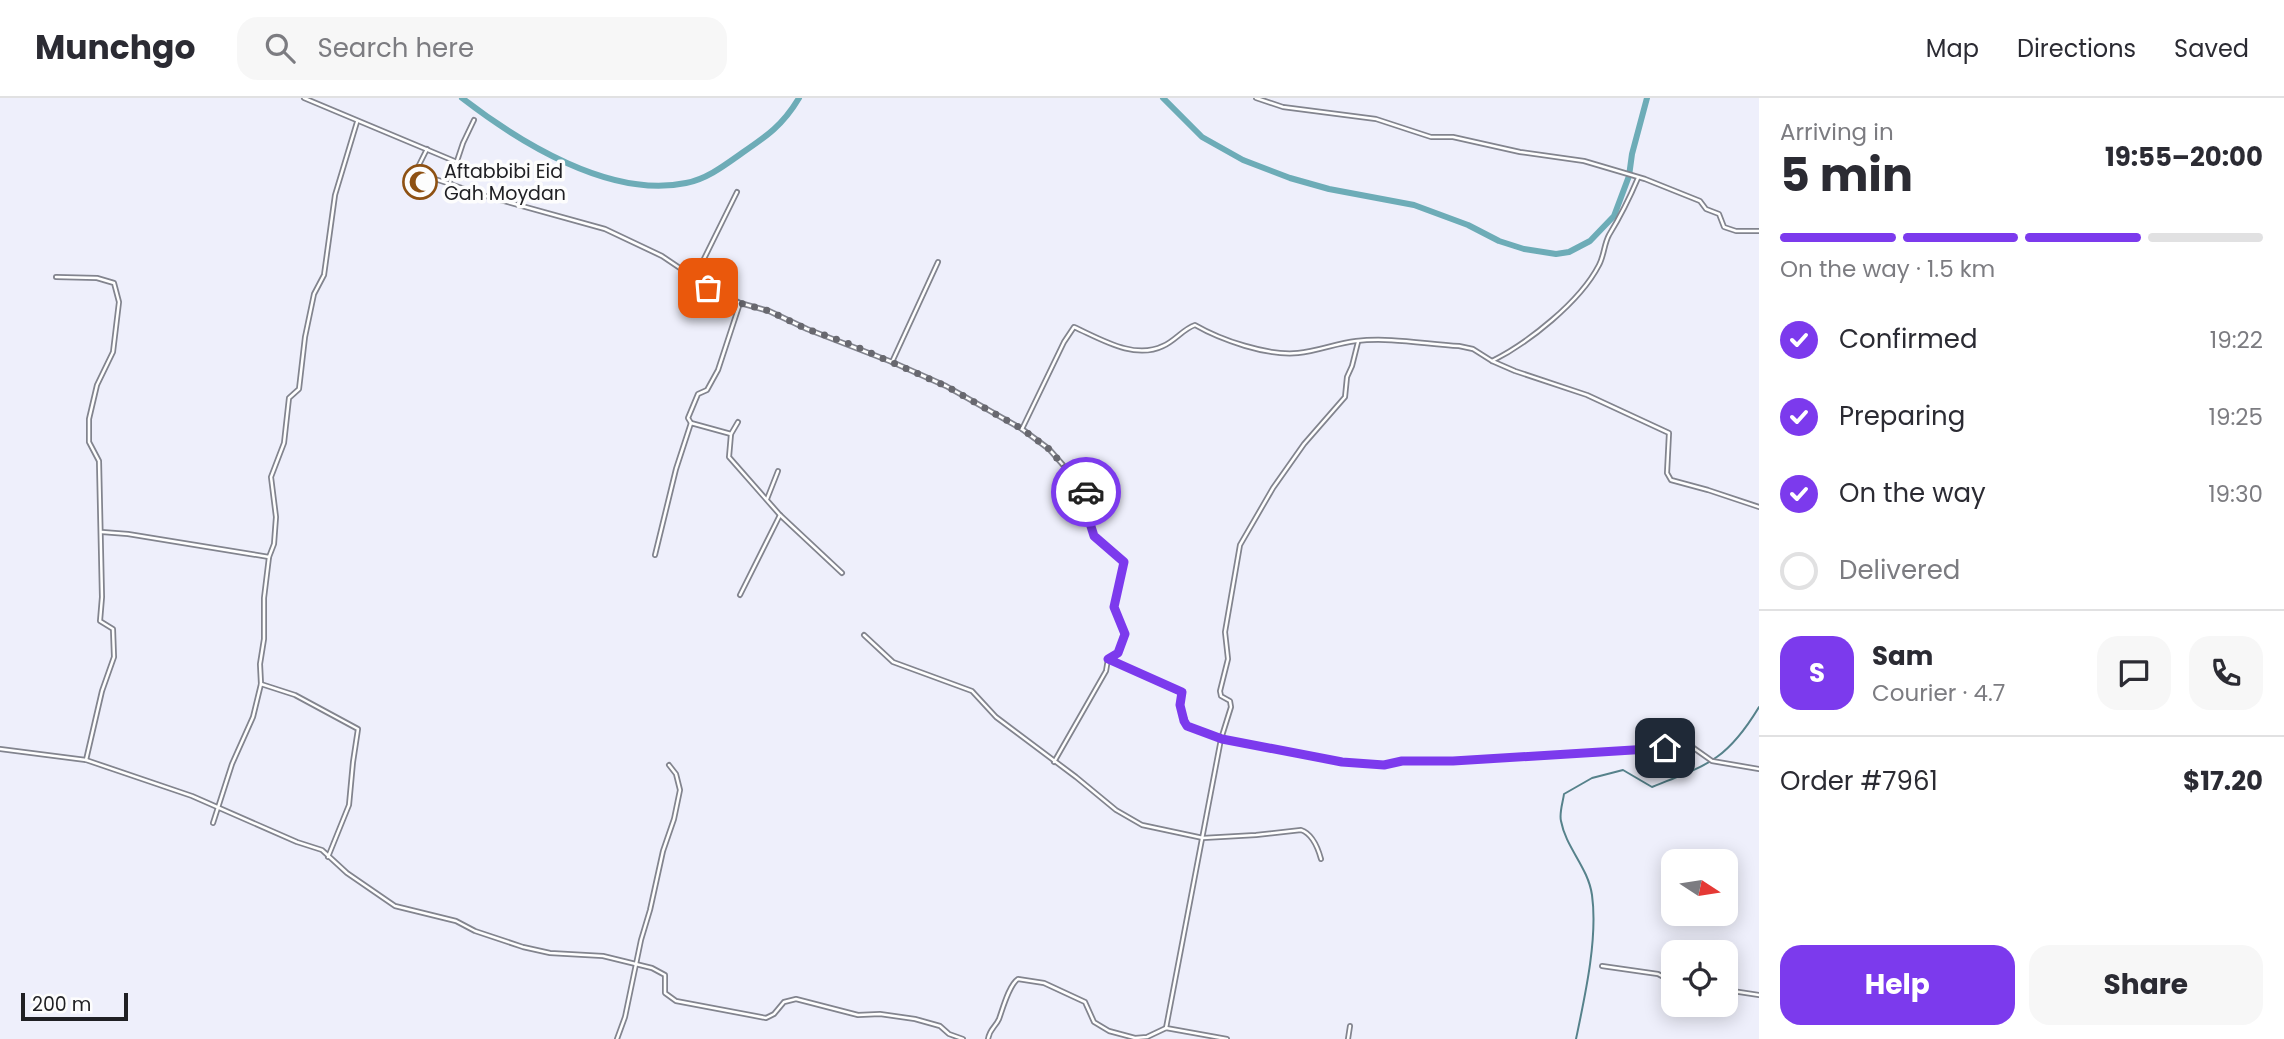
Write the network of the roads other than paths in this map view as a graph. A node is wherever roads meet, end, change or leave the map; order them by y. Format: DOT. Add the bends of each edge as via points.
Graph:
graph roads {
  1 [pos="304,98"];
  2 [pos="1256,98"];
  3 [pos="474,120"];
  4 [pos="358,122"];
  5 [pos="427,149"];
  6 [pos="457,161"];
  7 [pos="471,168"];
  8 [pos="1638,177"];
  9 [pos="450,183"];
  10 [pos="737,192"];
  11 [pos="1759,231"];
  12 [pos="938,262"];
  13 [pos="56,277"];
  14 [pos="694,279"];
  15 [pos="740,303"];
  16 [pos="1358,341"];
  17 [pos="1492,361"];
  18 [pos="892,362"];
  19 [pos="738,422"];
  20 [pos="691,423"];
  21 [pos="1022,429"];
  22 [pos="731,434"];
  23 [pos="778,471"];
  24 [pos="767,499"];
  25 [pos="1759,507"];
  26 [pos="780,515"];
  27 [pos="102,532"];
  28 [pos="655,555"];
  29 [pos="269,557"];
  30 [pos="842,573"];
  31 [pos="740,595"];
  32 [pos="864,635"];
  33 [pos="1108,659"];
  34 [pos="261,684"];
  35 [pos="1222,739"];
  36 [pos="0,749"];
  37 [pos="86,760"];
  38 [pos="1054,762"];
  39 [pos="669,765"];
  40 [pos="1759,769"];
  41 [pos="213,823"];
  42 [pos="1203,838"];
  43 [pos="328,856"];
  44 [pos="1321,859"];
  45 [pos="636,964"];
  46 [pos="1602,966"];
  47 [pos="1661,976"];
  48 [pos="1738,992"];
  49 [pos="1759,995"];
  50 [pos="1350,1026"];
  51 [pos="1166,1028"];
  52 [pos="617,1039"];
  53 [pos="963,1039"];
  54 [pos="988,1039"];
  55 [pos="1227,1039"];
  56 [pos="1348,1039"];
  1 -- 4 [label="street"];
  2 -- 8 [label="street" via="1283,107 1376,119 1431,137 1584,161"];
  3 -- 6 [label="street"];
  4 -- 5 [label="street"];
  4 -- 29 [label="street" via="335,195 324,275 314,294 299,389 289,398 284,443 271,477 276,517"];
  5 -- 6 [label="street"];
  5 -- 9 [label="street" via="416,169"];
  6 -- 7 [label="street"];
  6 -- 9 [label="street"];
  8 -- 11 [label="street" via="1700,201 1719,214 1724,227"];
  8 -- 17 [label="street" via="1588,283 1545,324"];
  9 -- 14 [label="street" via="605,229 662,256"];
  10 -- 14 [label="street"];
  12 -- 18 [label="street"];
  13 -- 27 [label="street" via="114,283 119,302 113,352 97,385 89,419 89,442 99,461"];
  14 -- 15 [label="street"];
  15 -- 18 [label="street"];
  15 -- 20 [label="street" via="718,370 690,410"];
  16 -- 17 [label="street" via="1459,346"];
  16 -- 21 [label="street" via="1288,353 1258,348 1195,325 1164,346 1146,351 1122,349 1074,327"];
  16 -- 35 [label="street" via="1345,397 1304,444 1240,545 1224,632 1228,655 1220,694 1231,707"];
  17 -- 25 [label="street" via="1669,433 1667,473 1671,480"];
  18 -- 21 [label="street"];
  19 -- 22 [label="street"];
  20 -- 22 [label="street"];
  20 -- 28 [label="street"];
  21 -- 33 [label="street" via="1049,449 1086,490 1082,509 1091,531 1124,562 1115,609 1125,634 1118,653"];
  22 -- 24 [label="street" via="729,457"];
  23 -- 24 [label="street"];
  24 -- 26 [label="street"];
  26 -- 30 [label="street"];
  26 -- 31 [label="street"];
  27 -- 29 [label="street"];
  27 -- 37 [label="street" via="100,621 113,629 114,654"];
  29 -- 34 [label="street"];
  32 -- 38 [label="street" via="893,662 972,691 996,717"];
  33 -- 35 [label="street" via="1182,692 1180,705 1187,726"];
  33 -- 38 [label="street" via="1106,671"];
  34 -- 41 [label="street"];
  34 -- 43 [label="street" via="295,695 358,729 349,806"];
  35 -- 40 [label="street" via="1342,762 1384,765 1688,744 1712,761"];
  35 -- 42 [label="street"];
  36 -- 37 [label="street"];
  37 -- 43 [label="street" via="192,796"];
  38 -- 42 [label="street" via="1133,821"];
  39 -- 45 [label="street" via="680,790"];
  42 -- 44 [label="street" via="1301,830 1308,832"];
  42 -- 51 [label="street"];
  43 -- 45 [label="street" via="395,906 456,921 523,947"];
  45 -- 52 [label="street"];
  45 -- 53 [label="street" via="665,975 665,993 676,1001 766,1018 796,999 858,1015 915,1019"];
  46 -- 47 [label="street"];
  48 -- 49 [label="street"];
  50 -- 56 [label="street"];
  51 -- 54 [label="street" via="1135,1038 1109,1031 1094,1022 1085,1002 1044,982 1018,979 1012,983"];
  51 -- 55 [label="street"];
}
